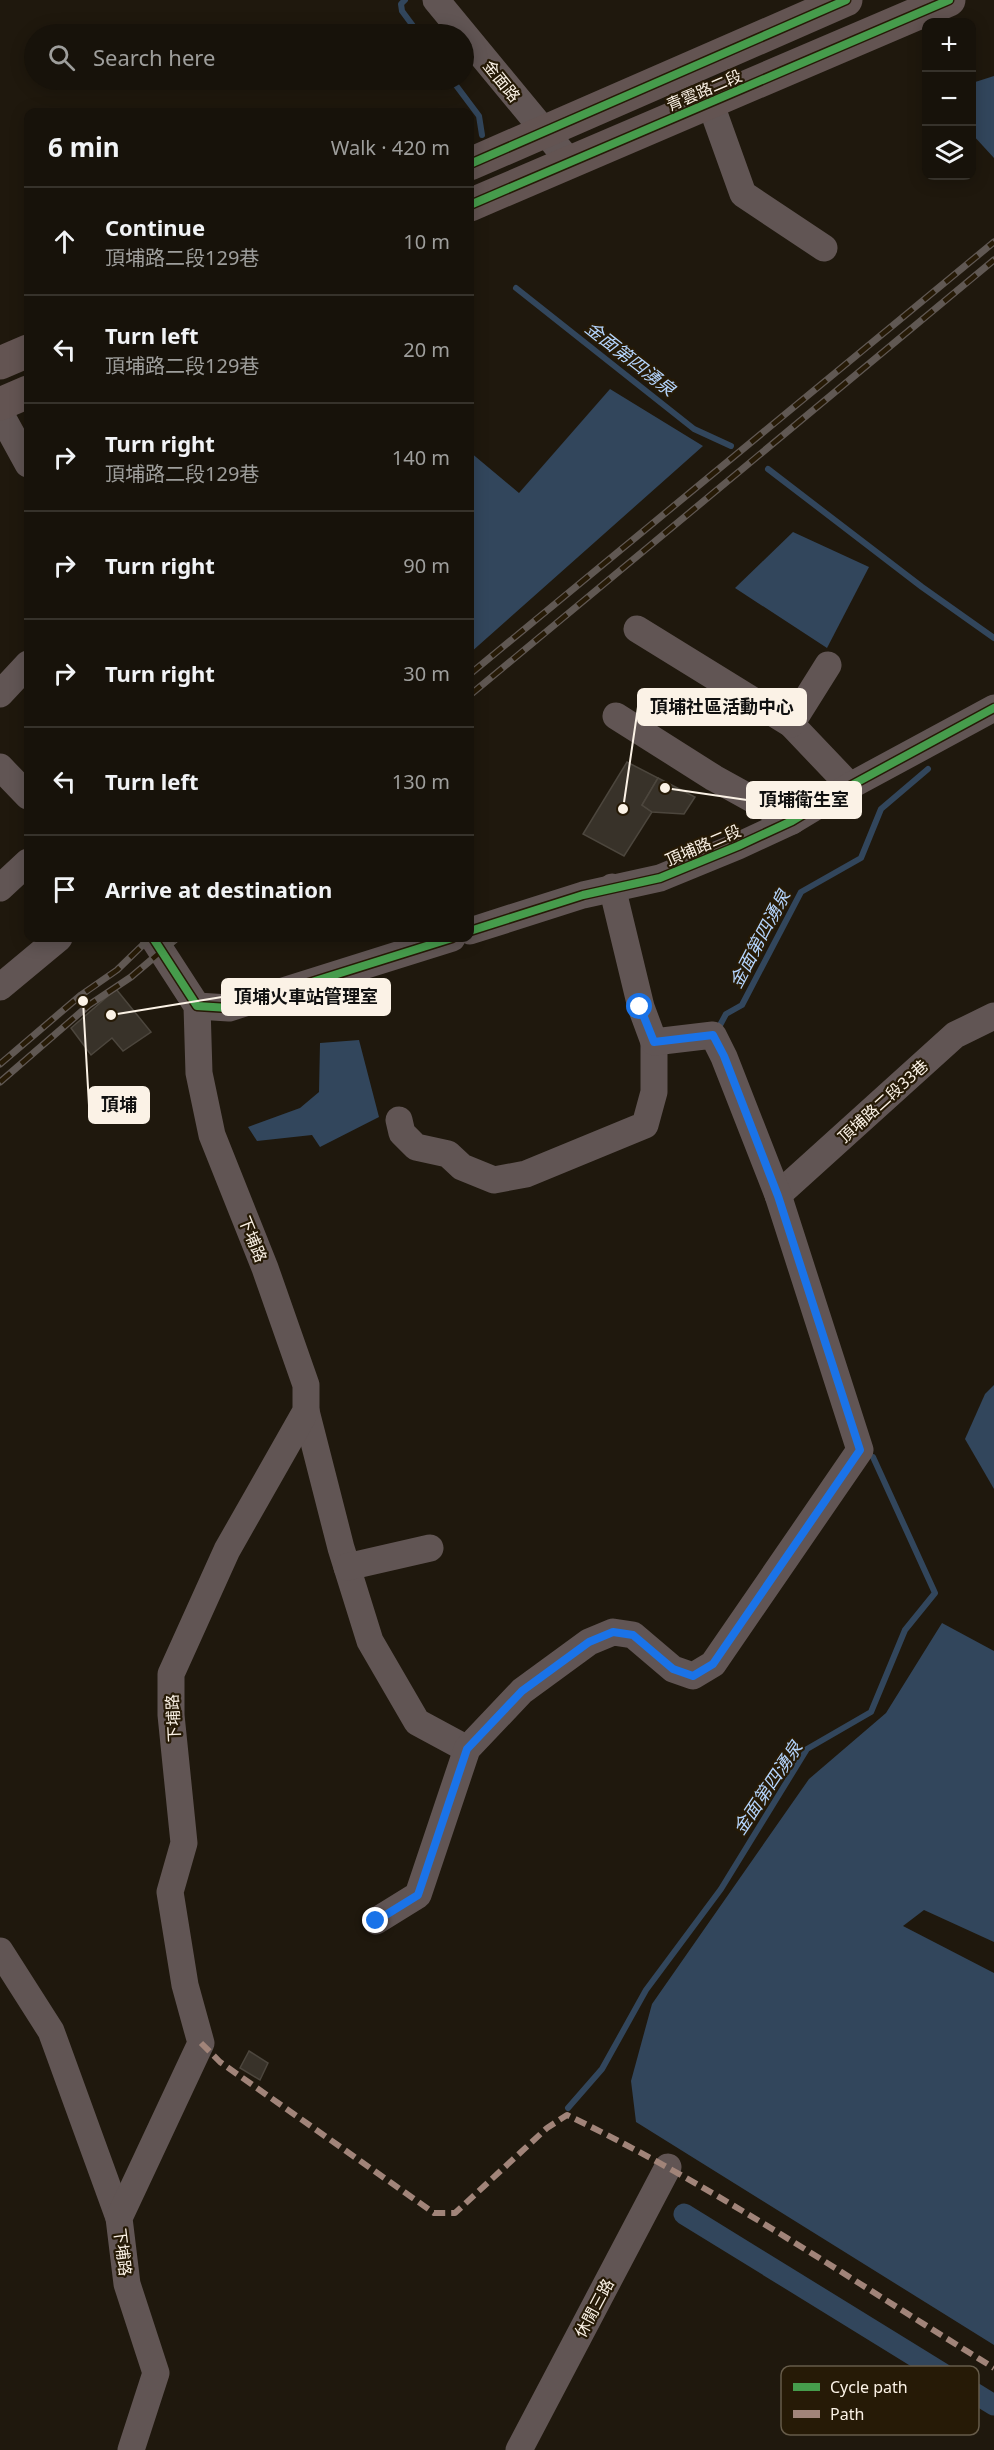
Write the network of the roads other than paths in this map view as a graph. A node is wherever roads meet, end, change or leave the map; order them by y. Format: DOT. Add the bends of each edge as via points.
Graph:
graph roads {
  1 [pos="436,0"];
  2 [pos="846,0"];
  3 [pos="948,0"];
  4 [pos="456,24"];
  5 [pos="474,46"];
  6 [pos="710,102"];
  7 [pos="544,132"];
  8 [pos="569,161"];
  9 [pos="474,162"];
  10 [pos="474,203"];
  11 [pos="824,248"];
  12 [pos="24,353"];
  13 [pos="0,363"];
  14 [pos="24,394"];
  15 [pos="0,404"];
  16 [pos="0,413"];
  17 [pos="24,457"];
  18 [pos="638,628"];
  19 [pos="828,665"];
  20 [pos="24,668"];
  21 [pos="0,694"];
  22 [pos="994,708"];
  23 [pos="616,717"];
  24 [pos="791,724"];
  25 [pos="0,767"];
  26 [pos="850,786"];
  27 [pos="24,792"];
  28 [pos="792,821"];
  29 [pos="24,866"];
  30 [pos="612,887"];
  31 [pos="0,888"];
  32 [pos="474,930"];
  33 [pos="54,942"];
  34 [pos="156,942"];
  35 [pos="439,942"];
  36 [pos="0,987"];
  37 [pos="197,1006"];
  38 [pos="994,1016"];
  39 [pos="654,1042"];
  40 [pos="399,1120"];
  41 [pos="778,1196"];
  42 [pos="306,1412"];
  43 [pos="430,1548"];
  44 [pos="347,1567"];
  45 [pos="467,1749"];
  46 [pos="376,1921"];
  47 [pos="0,1951"];
  48 [pos="668,2167"];
  49 [pos="119,2218"];
  50 [pos="132,2450"];
  51 [pos="519,2450"];
  1 -- 4 [label="street, 金面路"];
  2 -- 7 [label="main road, 青雲路二段"];
  3 -- 6 [label="main road, 青雲路二段"];
  5 -- 7 [label="street, 金面路"];
  6 -- 8 [label="main road, 青雲路二段"];
  6 -- 11 [label="street" via="743,194"];
  7 -- 8 [label="street, 金面路"];
  7 -- 9 [label="main road, 青雲路二段"];
  8 -- 10 [label="main road, 青雲路二段"];
  12 -- 13 [label="main road"];
  14 -- 15 [label="main road"];
  16 -- 17 [label="street"];
  18 -- 24 [label="street"];
  19 -- 24 [label="street"];
  20 -- 21 [label="street"];
  22 -- 26 [label="street, 頂埔路二段"];
  23 -- 28 [label="street"];
  24 -- 26 [label="street"];
  25 -- 27 [label="street"];
  26 -- 28 [label="street, 頂埔路二段"];
  28 -- 30 [label="street, 頂埔路二段" via="660,878"];
  29 -- 31 [label="street"];
  30 -- 32 [label="street, 頂埔路二段"];
  30 -- 39 [label="street" via="640,1007"];
  33 -- 36 [label="street"];
  34 -- 37 [label="street"];
  35 -- 37 [label="street" via="229,1008"];
  37 -- 42 [label="street, 下埔路" via="199,1073 212,1135 306,1385"];
  38 -- 41 [label="street, 頂埔路二段33巷" via="955,1035"];
  39 -- 40 [label="street" via="654,1092 645,1125 526,1174 494,1180 473,1172 448,1154 416,1147 402,1133"];
  39 -- 41 [label="street" via="713,1035"];
  41 -- 45 [label="street" via="860,1450 713,1664 693,1676 673,1669 633,1635 613,1632 589,1642 522,1691"];
  42 -- 44 [label="street"];
  42 -- 49 [label="street, 下埔路" via="227,1550 171,1674 171,1715 184,1843 170,1892 185,1985 201,2043"];
  43 -- 44 [label="street"];
  44 -- 45 [label="street" via="370,1641 417,1722"];
  45 -- 46 [label="street" via="418,1895"];
  47 -- 49 [label="street" via="51,2031"];
  48 -- 51 [label="street, 休閒三路"];
  49 -- 50 [label="street, 下埔路" via="127,2284 156,2373"];
}
